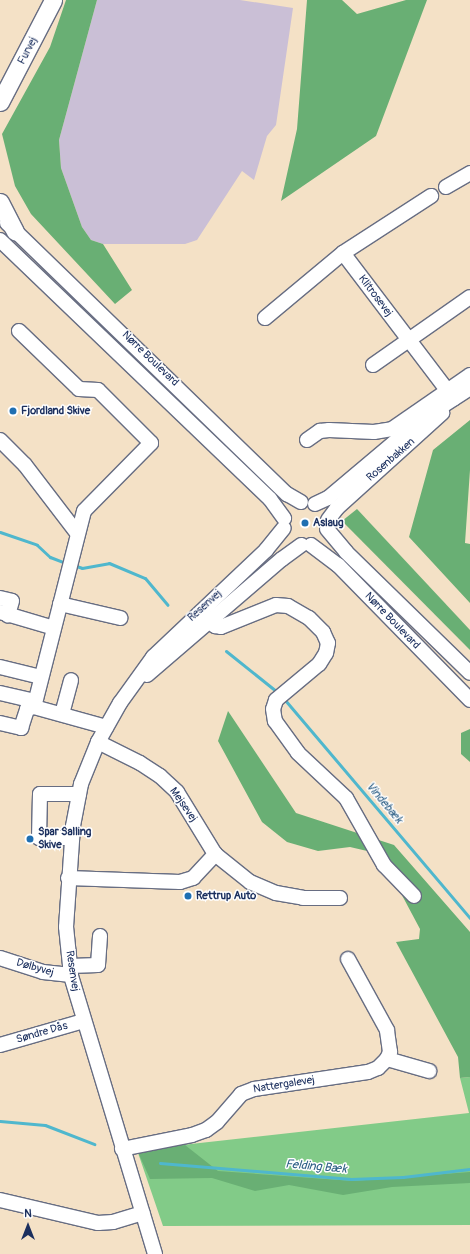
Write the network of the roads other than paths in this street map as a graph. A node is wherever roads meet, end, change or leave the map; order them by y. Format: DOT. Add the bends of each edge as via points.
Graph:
graph roads {
  1 [pos="53,0"];
  2 [pos="0,102"];
  3 [pos="470,173"];
  4 [pos="446,187"];
  5 [pos="431,196"];
  6 [pos="0,202"];
  7 [pos="0,214"];
  8 [pos="15,231"];
  9 [pos="0,240"];
  10 [pos="343,253"];
  11 [pos="470,297"];
  12 [pos="265,318"];
  13 [pos="19,331"];
  14 [pos="408,339"];
  15 [pos="373,365"];
  16 [pos="470,375"];
  17 [pos="470,388"];
  18 [pos="451,395"];
  19 [pos="0,440"];
  20 [pos="307,440"];
  21 [pos="301,502"];
  22 [pos="315,504"];
  23 [pos="284,523"];
  24 [pos="327,525"];
  25 [pos="77,533"];
  26 [pos="306,545"];
  27 [pos="0,598"];
  28 [pos="60,604"];
  29 [pos="4,613"];
  30 [pos="120,618"];
  31 [pos="209,621"];
  32 [pos="54,628"];
  33 [pos="0,667"];
  34 [pos="470,673"];
  35 [pos="41,677"];
  36 [pos="71,680"];
  37 [pos="130,689"];
  38 [pos="0,693"];
  39 [pos="470,700"];
  40 [pos="35,704"];
  41 [pos="62,714"];
  42 [pos="0,723"];
  43 [pos="106,728"];
  44 [pos="98,742"];
  45 [pos="79,794"];
  46 [pos="72,838"];
  47 [pos="215,854"];
  48 [pos="68,878"];
  49 [pos="414,896"];
  50 [pos="340,898"];
  51 [pos="100,936"];
  52 [pos="0,958"];
  53 [pos="348,958"];
  54 [pos="70,971"];
  55 [pos="83,1021"];
  56 [pos="0,1045"];
  57 [pos="387,1060"];
  58 [pos="429,1071"];
  59 [pos="122,1148"];
  60 [pos="0,1200"];
  61 [pos="142,1213"];
  62 [pos="155,1254"];
  1 -- 2 [label="main road, Furvej"];
  3 -- 4 [label="street"];
  5 -- 10 [label="street"];
  6 -- 8 [label="main road"];
  7 -- 8 [label="street, Nørre Boulevard"];
  8 -- 21 [label="street, Nørre Boulevard" via="282,488"];
  9 -- 23 [label="street, Nørre Boulevard" via="270,499"];
  10 -- 12 [label="street"];
  10 -- 14 [label="street, Klitrosevej"];
  11 -- 14 [label="street"];
  13 -- 25 [label="street" via="79,389 98,390 150,443 84,511"];
  14 -- 15 [label="street"];
  14 -- 18 [label="street, Klitrosevej"];
  16 -- 18 [label="street"];
  17 -- 18 [label="street, Rosenbakken"];
  18 -- 20 [label="street" via="384,432 329,430 320,431"];
  18 -- 22 [label="street, Rosenbakken" via="328,498"];
  18 -- 24 [label="street, Rosenbakken" via="433,424 337,508"];
  19 -- 25 [label="street" via="25,465"];
  21 -- 22 [label="street"];
  21 -- 23 [label="street" via="290,508"];
  22 -- 24 [label="street" via="323,510"];
  23 -- 26 [label="street" via="290,539"];
  23 -- 37 [label="street, Resenvej" via="266,550 169,640"];
  24 -- 26 [label="street" via="321,540"];
  24 -- 34 [label="street, Nørre Boulevard" via="346,552"];
  25 -- 28 [label="street"];
  26 -- 31 [label="street, Resenvej" via="282,559"];
  26 -- 39 [label="street, Nørre Boulevard" via="338,565"];
  27 -- 29 [label="street" via="12,601"];
  28 -- 30 [label="street"];
  28 -- 32 [label="street"];
  29 -- 32 [label="street"];
  31 -- 37 [label="street, Resenvej"];
  31 -- 49 [label="street" via="221,627 276,605 288,606 309,618 324,632 328,643 326,653 319,664 276,700 273,709 275,721 298,753 346,798 384,865"];
  32 -- 35 [label="street"];
  33 -- 35 [label="street"];
  35 -- 40 [label="street"];
  36 -- 41 [label="street"];
  37 -- 43 [label="street, Resenvej"];
  38 -- 40 [label="street"];
  40 -- 41 [label="street"];
  40 -- 42 [label="street" via="27,709 21,728"];
  41 -- 43 [label="street"];
  43 -- 44 [label="street, Resenvej"];
  44 -- 45 [label="street, Resenvej"];
  44 -- 47 [label="street, Mejsevej" via="140,763 177,792"];
  45 -- 46 [label="street, Resenvej"];
  45 -- 46 [label="street" via="40,794 39,838"];
  46 -- 48 [label="street, Resenvej"];
  47 -- 48 [label="street" via="193,878 180,882"];
  47 -- 50 [label="street, Mejsevej" via="250,882 276,893 303,898"];
  48 -- 54 [label="street, Resenvej" via="66,927"];
  51 -- 54 [label="street, Dølbyvej" via="98,965"];
  52 -- 54 [label="street, Dølbyvej" via="43,972"];
  53 -- 57 [label="street" via="387,1030 390,1042"];
  54 -- 55 [label="street, Resenvej"];
  55 -- 56 [label="street, Søndre Dås"];
  55 -- 59 [label="street, Resenvej"];
  57 -- 58 [label="street"];
  57 -- 59 [label="street, Nattergalevej" via="368,1072 254,1089 241,1094 217,1122 206,1130"];
  59 -- 61 [label="street, Resenvej"];
  60 -- 61 [label="street" via="98,1223 113,1222"];
  61 -- 62 [label="street, Resenvej"];
}
